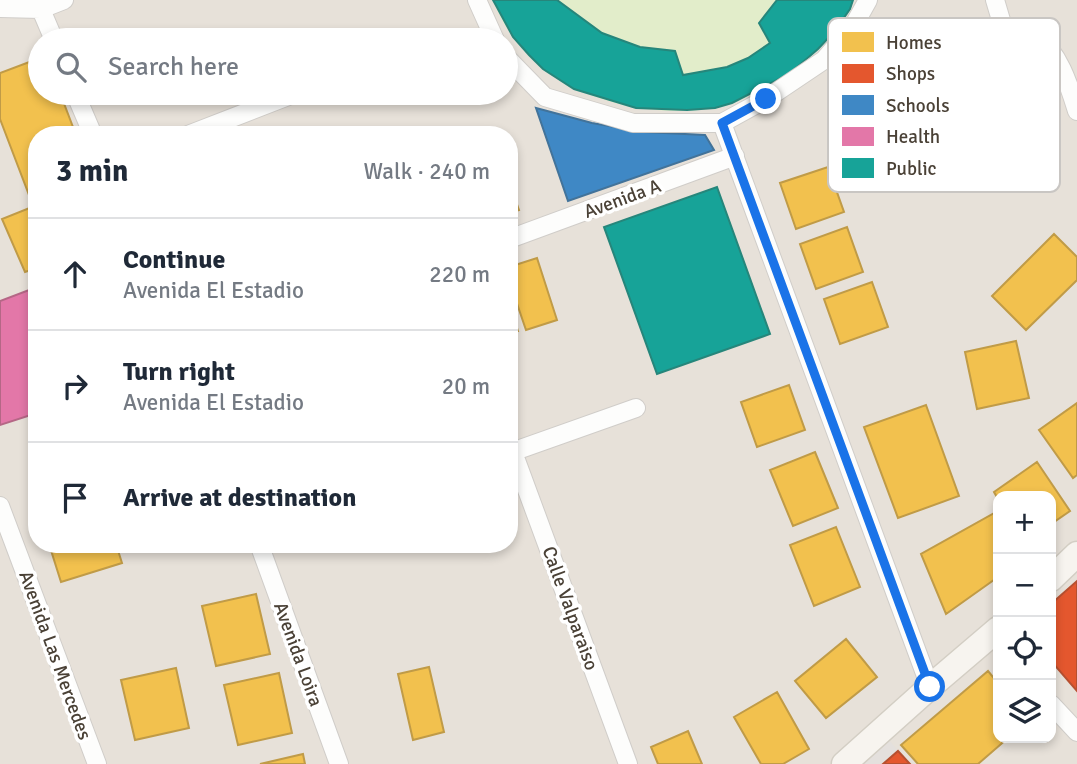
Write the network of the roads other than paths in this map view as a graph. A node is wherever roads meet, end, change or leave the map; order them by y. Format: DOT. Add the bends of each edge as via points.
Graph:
graph roads {
  1 [pos="64,0"];
  2 [pos="477,0"];
  3 [pos="869,0"];
  4 [pos="995,0"];
  5 [pos="39,4"];
  6 [pos="0,8"];
  7 [pos="858,18"];
  8 [pos="1000,18"];
  9 [pos="49,28"];
  10 [pos="490,28"];
  11 [pos="828,55"];
  12 [pos="1060,66"];
  13 [pos="518,69"];
  14 [pos="80,105"];
  15 [pos="265,105"];
  16 [pos="1077,111"];
  17 [pos="722,123"];
  18 [pos="89,126"];
  19 [pos="211,126"];
  20 [pos="735,156"];
  21 [pos="518,236"];
  22 [pos="636,408"];
  23 [pos="518,450"];
  24 [pos="518,471"];
  25 [pos="0,506"];
  26 [pos="265,553"];
  27 [pos="1077,554"];
  28 [pos="1056,574"];
  29 [pos="993,640"];
  30 [pos="930,687"];
  31 [pos="1056,709"];
  32 [pos="1077,732"];
  33 [pos="97,764"];
  34 [pos="339,764"];
  35 [pos="628,764"];
  36 [pos="845,764"];
  1 -- 5 [label="street"];
  2 -- 10 [label="street"];
  3 -- 7 [label="street"];
  4 -- 8 [label="street"];
  5 -- 6 [label="street"];
  5 -- 9 [label="street"];
  11 -- 17 [label="street"];
  12 -- 16 [label="street"];
  13 -- 17 [label="street" via="545,97 633,123"];
  14 -- 18 [label="street"];
  15 -- 19 [label="street"];
  17 -- 20 [label="street"];
  20 -- 21 [label="street, Avenida A"];
  20 -- 30 [label="street"];
  22 -- 23 [label="street"];
  24 -- 35 [label="street, Calle Valparaiso"];
  25 -- 33 [label="street, Avenida Las Mercedes"];
  26 -- 34 [label="street, Avenida Loira"];
  27 -- 28 [label="main road"];
  29 -- 30 [label="main road"];
  30 -- 36 [label="main road"];
  31 -- 32 [label="street"];
}
